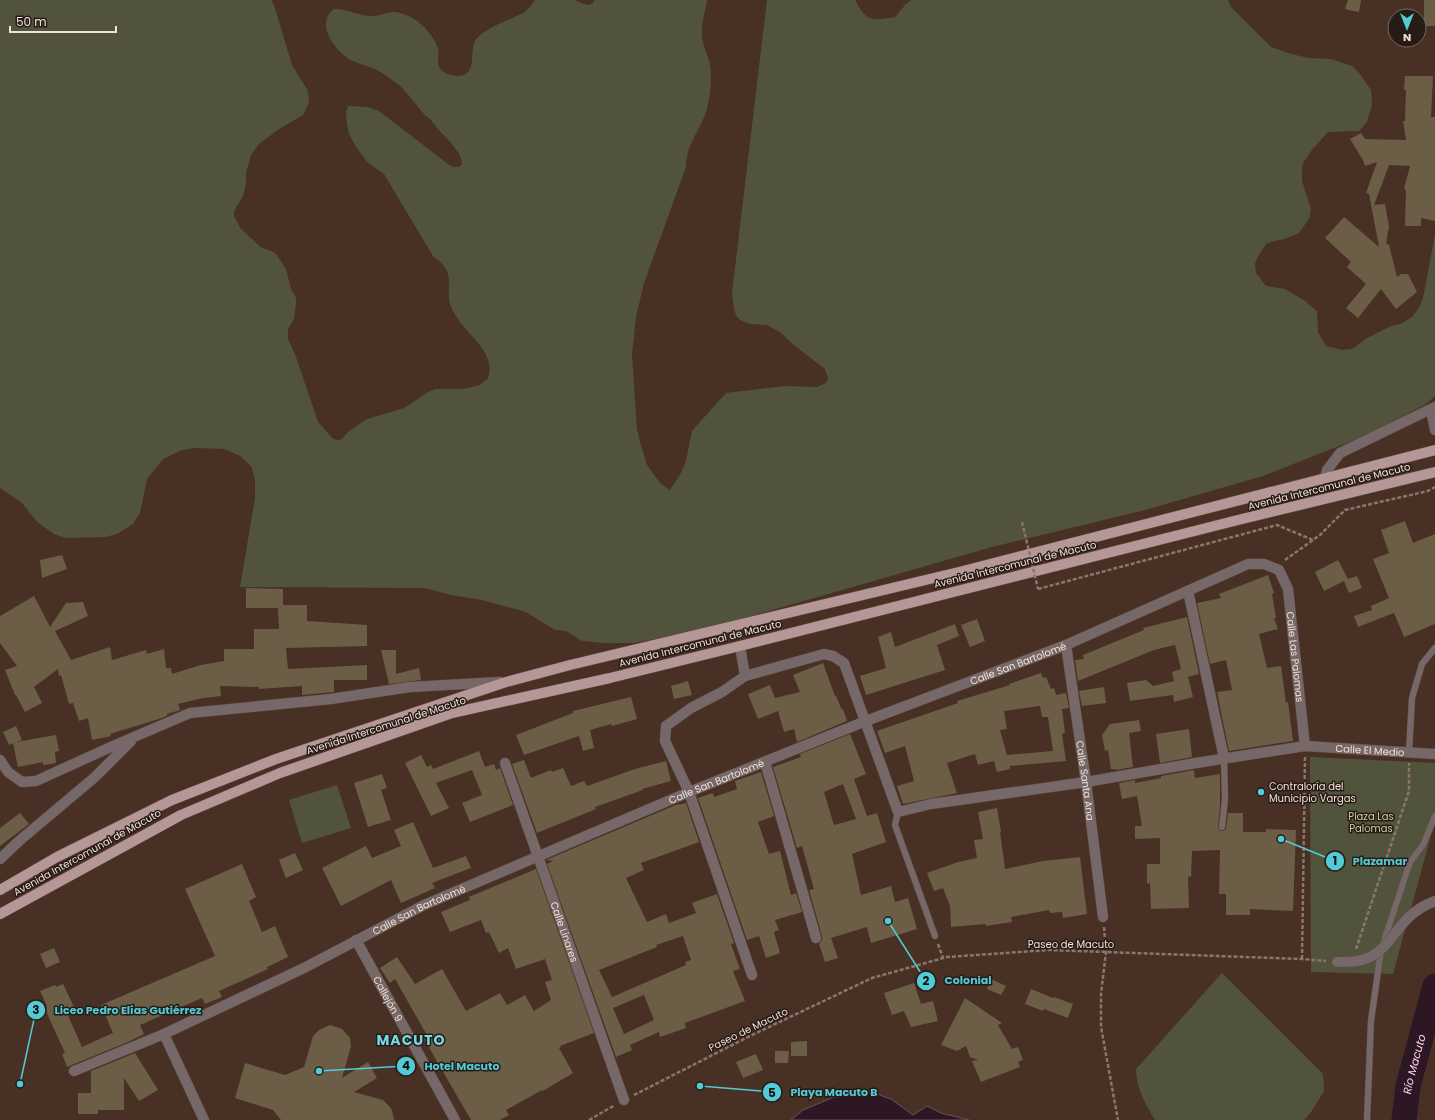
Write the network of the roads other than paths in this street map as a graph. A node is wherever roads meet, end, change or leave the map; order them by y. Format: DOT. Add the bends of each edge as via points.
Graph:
graph roads {
  1 [pos="1433,409"];
  2 [pos="1435,430"];
  3 [pos="1435,450"];
  4 [pos="1435,472"];
  5 [pos="1325,478"];
  6 [pos="1277,569"];
  7 [pos="1188,591"];
  8 [pos="1066,645"];
  9 [pos="740,646"];
  10 [pos="1435,648"];
  11 [pos="745,676"];
  12 [pos="506,682"];
  13 [pos="866,721"];
  14 [pos="135,737"];
  15 [pos="1305,746"];
  16 [pos="1409,752"];
  17 [pos="1435,754"];
  18 [pos="1224,758"];
  19 [pos="0,760"];
  20 [pos="765,762"];
  21 [pos="505,764"];
  22 [pos="1086,782"];
  23 [pos="689,792"];
  24 [pos="898,812"];
  25 [pos="1435,816"];
  26 [pos="1222,827"];
  27 [pos="538,856"];
  28 [pos="0,859"];
  29 [pos="0,890"];
  30 [pos="1435,901"];
  31 [pos="0,914"];
  32 [pos="1103,917"];
  33 [pos="935,936"];
  34 [pos="816,938"];
  35 [pos="356,940"];
  36 [pos="1337,962"];
  37 [pos="752,976"];
  38 [pos="164,1034"];
  39 [pos="74,1071"];
  40 [pos="624,1100"];
  41 [pos="204,1120"];
  42 [pos="455,1120"];
  43 [pos="1367,1120"];
  1 -- 2 [label="street"];
  1 -- 5 [label="street" via="1340,453 1327,470"];
  3 -- 5 [label="main road, Avenida Intercomunal de Macuto"];
  4 -- 9 [label="main road, Avenida Intercomunal de Macuto"];
  5 -- 12 [label="main road, Avenida Intercomunal de Macuto" via="959,572"];
  6 -- 7 [label="street, Calle San Bartolomé" via="1264,564 1248,564"];
  6 -- 15 [label="street, Calle Las Palomas" via="1288,589"];
  7 -- 8 [label="street, Calle San Bartolomé"];
  7 -- 18 [label="street"];
  8 -- 13 [label="street, Calle San Bartolomé"];
  8 -- 22 [label="street, Calle Santa Ana"];
  9 -- 11 [label="street"];
  9 -- 31 [label="main road, Avenida Intercomunal de Macuto" via="452,714 280,773 181,815"];
  10 -- 16 [label="lane" via="1422,664 1412,698"];
  11 -- 13 [label="street" via="824,654 833,656 844,663"];
  11 -- 23 [label="street" via="722,692 690,708 666,726 665,741"];
  12 -- 14 [label="street" via="410,687 331,699 190,713"];
  12 -- 29 [label="main road, Avenida Intercomunal de Macuto" via="276,759 172,800 57,856"];
  13 -- 20 [label="street, Calle San Bartolomé"];
  13 -- 24 [label="street"];
  14 -- 19 [label="street" via="36,782 22,782 8,772"];
  14 -- 28 [label="street" via="95,777"];
  15 -- 16 [label="street, Calle El Medio"];
  15 -- 18 [label="street, Calle El Medio"];
  16 -- 17 [label="street, Calle El Medio"];
  18 -- 22 [label="street, Calle El Medio"];
  18 -- 26 [label="lane" via="1225,799"];
  20 -- 23 [label="street, Calle San Bartolomé"];
  20 -- 34 [label="street"];
  21 -- 27 [label="street, Calle Linares"];
  22 -- 24 [label="street, Calle El Medio" via="931,804"];
  22 -- 32 [label="street, Calle Santa Ana"];
  23 -- 27 [label="street, Calle San Bartolomé"];
  23 -- 37 [label="street"];
  24 -- 33 [label="lane" via="895,825"];
  25 -- 43 [label="lane" via="1423,845 1410,862 1381,950 1371,1021"];
  27 -- 35 [label="street, Calle San Bartolomé" via="424,905"];
  27 -- 40 [label="street, Calle Linares"];
  30 -- 36 [label="street, bridge" via="1409,917 1388,943 1371,957 1356,962"];
  35 -- 38 [label="street, Calle San Bartolomé" via="304,968"];
  35 -- 42 [label="street, Callejón 9"];
  38 -- 39 [label="street, Calle San Bartolomé"];
  38 -- 41 [label="street"];
}
